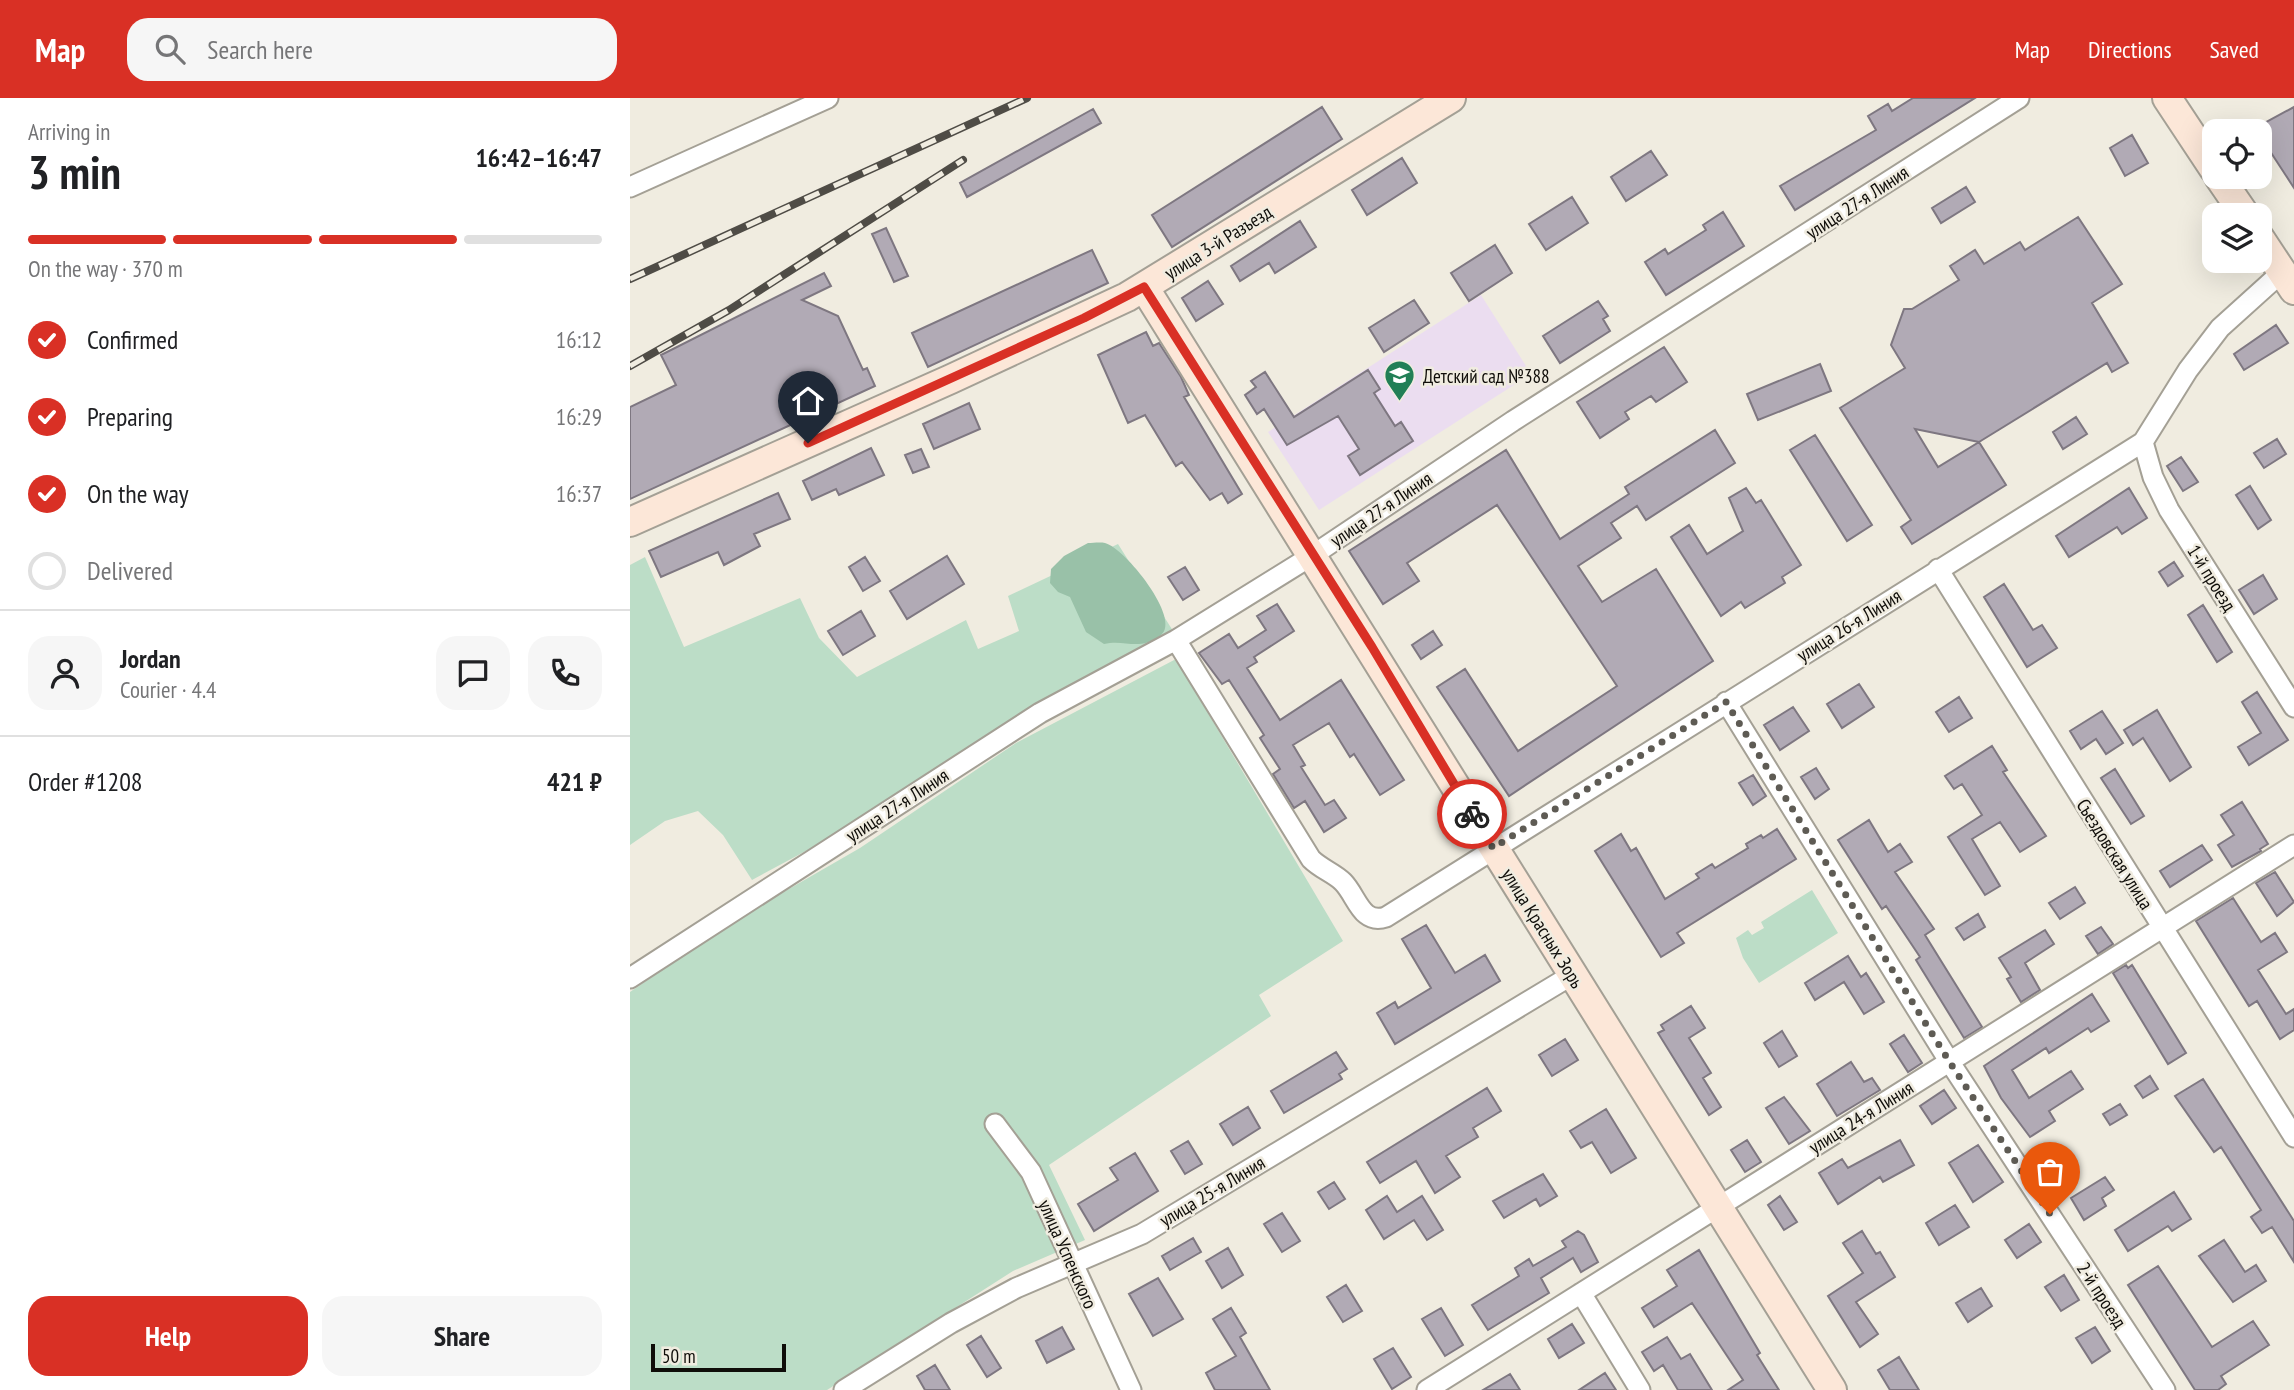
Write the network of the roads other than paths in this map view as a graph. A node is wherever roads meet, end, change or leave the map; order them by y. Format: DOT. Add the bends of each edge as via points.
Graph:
graph roads {
  1 [pos="828,98"];
  2 [pos="1451,98"];
  3 [pos="2019,98"];
  4 [pos="2167,98"];
  5 [pos="2202,151"];
  6 [pos="630,187"];
  7 [pos="2272,257"];
  8 [pos="2288,281"];
  9 [pos="1144,287"];
  10 [pos="2143,442"];
  11 [pos="630,522"];
  12 [pos="1313,555"];
  13 [pos="1938,569"];
  14 [pos="1175,640"];
  15 [pos="1726,702"];
  16 [pos="2294,707"];
  17 [pos="2294,845"];
  18 [pos="1493,848"];
  19 [pos="2161,928"];
  20 [pos="1572,975"];
  21 [pos="630,978"];
  22 [pos="1949,1061"];
  23 [pos="995,1124"];
  24 [pos="2294,1137"];
  25 [pos="1718,1208"];
  26 [pos="1072,1265"];
  27 [pos="1581,1293"];
  28 [pos="1454,1383"];
  29 [pos="844,1390"];
  30 [pos="1131,1390"];
  31 [pos="1427,1390"];
  32 [pos="1640,1390"];
  33 [pos="1832,1390"];
  34 [pos="2165,1390"];
  1 -- 6 [label="street"];
  2 -- 9 [label="street, улица 3-й Разъезд"];
  3 -- 12 [label="street, улица 27-я Линия" via="1523,414"];
  4 -- 5 [label="street"];
  7 -- 8 [label="street"];
  8 -- 10 [label="street, улица 26-я Линия" via="2220,328"];
  9 -- 11 [label="street, улица 3-й Разъезд"];
  9 -- 12 [label="street, улица Красных Зорь"];
  10 -- 13 [label="street, улица 26-я Линия"];
  10 -- 16 [label="street, 1-й проезд" via="2169,510"];
  12 -- 14 [label="street, улица 27-я Линия"];
  12 -- 18 [label="street, улица Красных Зорь"];
  13 -- 15 [label="street, улица 26-я Линия"];
  13 -- 19 [label="street, Съездовская улица"];
  14 -- 18 [label="street, улица 26-я Линия" via="1311,859 1342,880 1367,917 1386,917"];
  14 -- 21 [label="street, улица 27-я Линия" via="1040,713"];
  15 -- 18 [label="street, улица 26-я Линия"];
  15 -- 22 [label="street, 2-й проезд"];
  17 -- 19 [label="street, улица 24-я Линия"];
  18 -- 20 [label="street, улица Красных Зорь"];
  19 -- 22 [label="street, улица 24-я Линия"];
  19 -- 24 [label="street, Съездовская улица"];
  20 -- 25 [label="street, улица Красных Зорь"];
  20 -- 26 [label="street, улица 25-я Линия" via="1142,1234"];
  22 -- 25 [label="street, улица 24-я Линия"];
  22 -- 34 [label="street, 2-й проезд"];
  23 -- 26 [label="street, улица Успенского" via="1031,1172"];
  25 -- 27 [label="street, улица 24-я Линия"];
  25 -- 33 [label="street, улица Красных Зорь"];
  26 -- 29 [label="street, улица 25-я Линия" via="951,1323"];
  26 -- 30 [label="street, улица Успенского"];
  27 -- 28 [label="street, улица 24-я Линия"];
  27 -- 32 [label="street"];
  28 -- 31 [label="street, улица 24-я Линия"];
}
